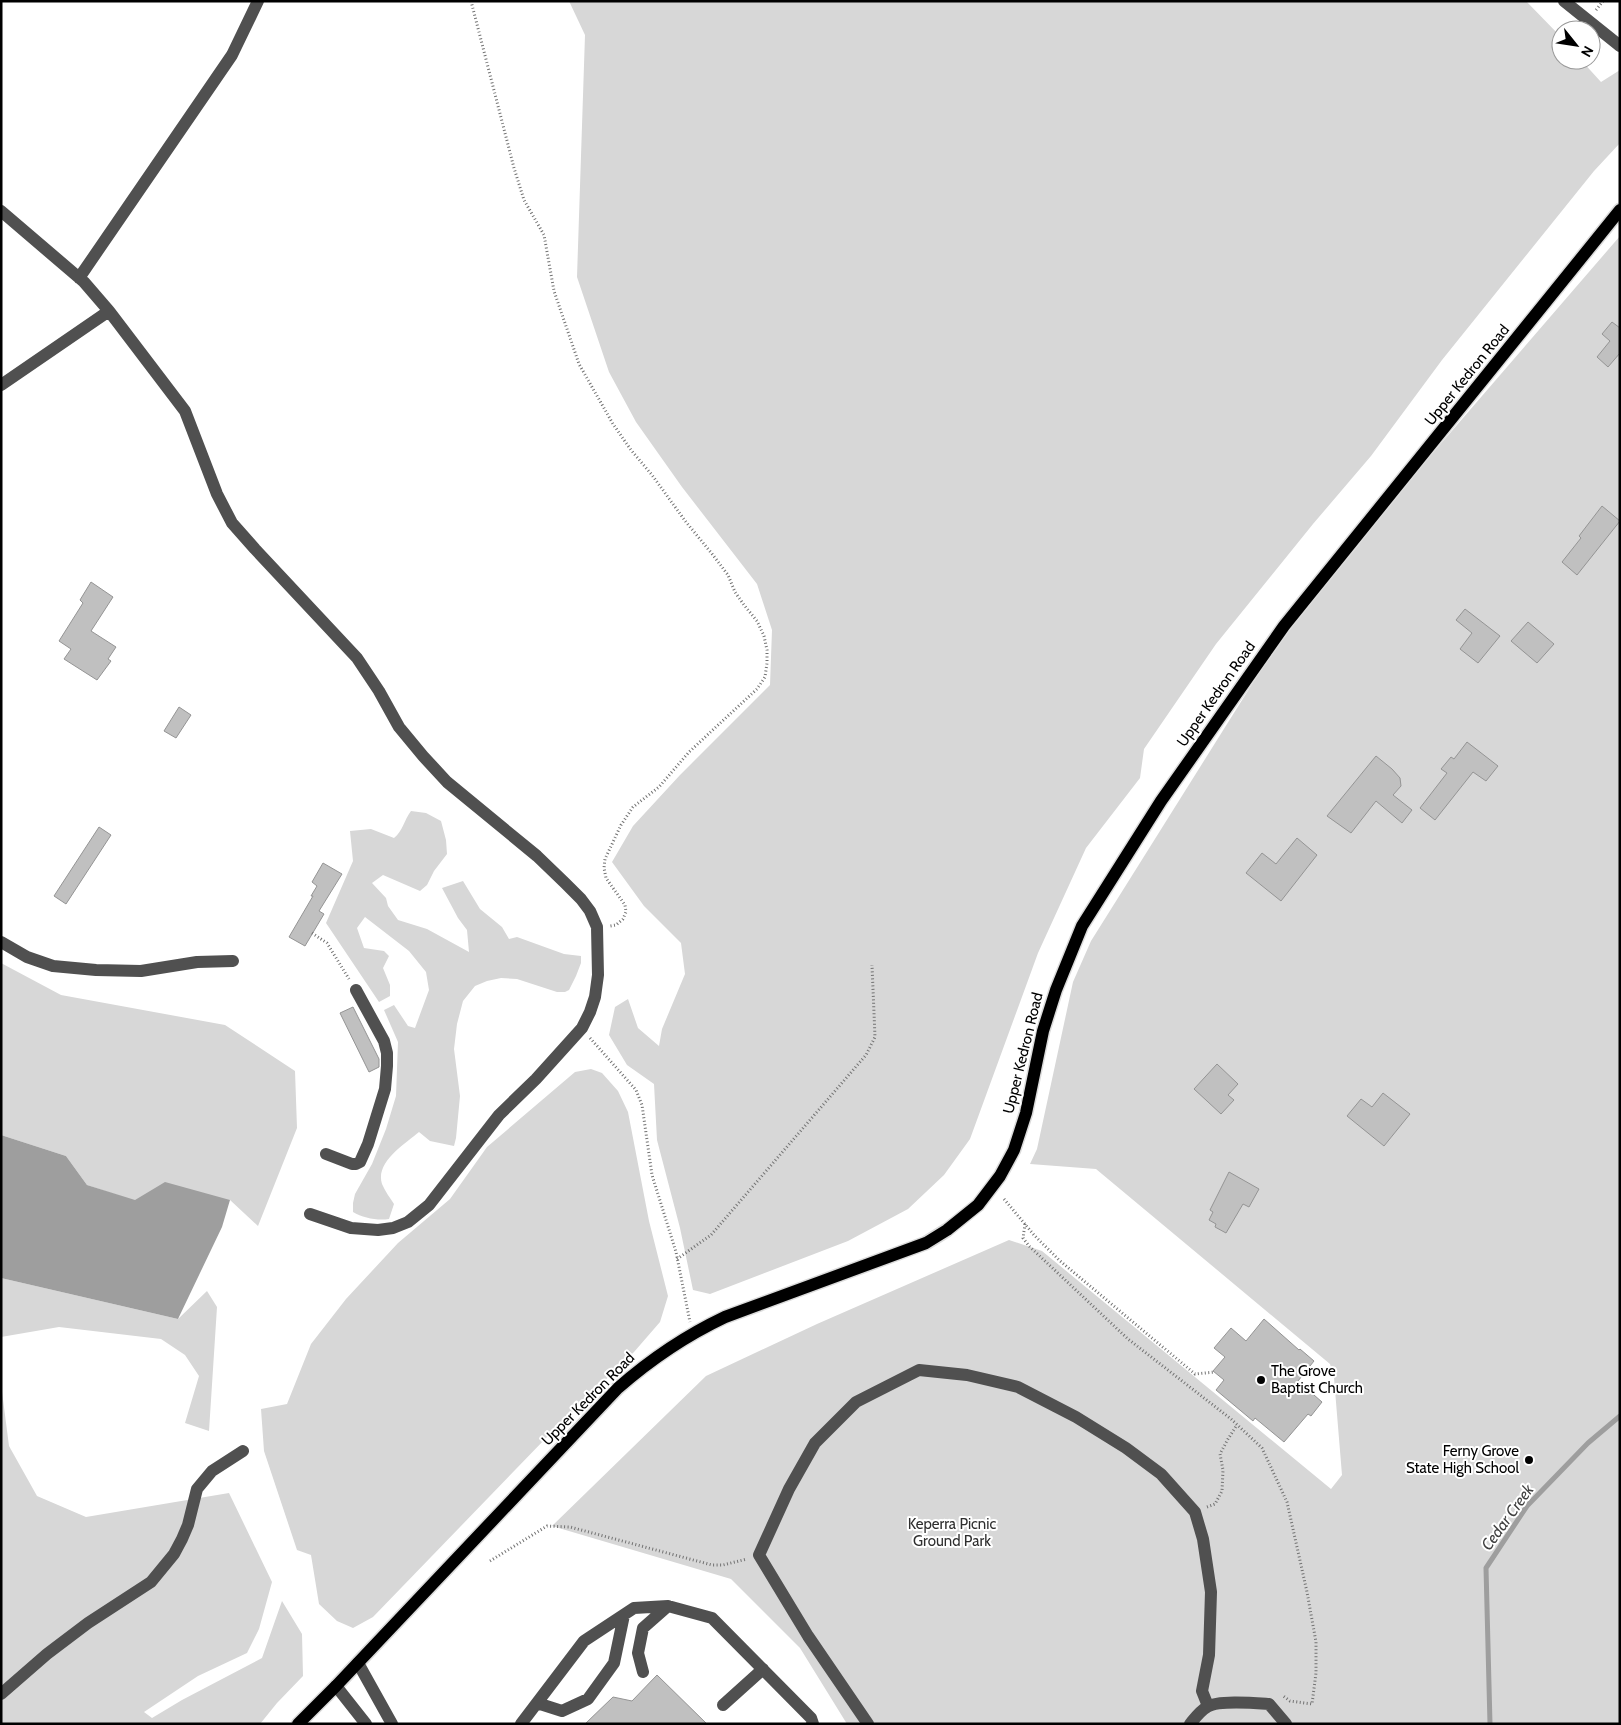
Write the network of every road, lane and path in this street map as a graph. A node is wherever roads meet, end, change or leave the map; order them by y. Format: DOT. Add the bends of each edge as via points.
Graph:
graph roads {
  1 [pos="258,1"];
  2 [pos="471,1"];
  3 [pos="1564,1"];
  4 [pos="1620,46"];
  5 [pos="1,210"];
  6 [pos="1620,210"];
  7 [pos="79,278"];
  8 [pos="109,311"];
  9 [pos="1,385"];
  10 [pos="597,927"];
  11 [pos="312,933"];
  12 [pos="1,942"];
  13 [pos="233,961"];
  14 [pos="872,965"];
  15 [pos="356,990"];
  16 [pos="582,1028"];
  17 [pos="326,1154"];
  18 [pos="1004,1199"];
  19 [pos="310,1214"];
  20 [pos="1025,1224"];
  21 [pos="677,1259"];
  22 [pos="694,1332"];
  23 [pos="1214,1372"];
  24 [pos="1238,1425"];
  25 [pos="243,1451"];
  26 [pos="1195,1512"];
  27 [pos="759,1555"];
  28 [pos="490,1562"];
  29 [pos="668,1606"];
  30 [pos="624,1615"];
  31 [pos="358,1663"];
  32 [pos="763,1669"];
  33 [pos="643,1672"];
  34 [pos="336,1686"];
  35 [pos="1,1694"];
  36 [pos="537,1703"];
  37 [pos="1269,1704"];
  38 [pos="723,1706"];
  39 [pos="1208,1706"];
  40 [pos="298,1724"];
  41 [pos="366,1724"];
  42 [pos="392,1724"];
  43 [pos="521,1724"];
  44 [pos="813,1724"];
  45 [pos="868,1724"];
  46 [pos="1190,1724"];
  47 [pos="1286,1724"];
  1 -- 7 [label="street" via="232,55"];
  2 -- 10 [label="path" via="514,168 524,200 544,235 554,290 579,364 631,450 728,575 735,592 757,621 767,650 765,677 757,689 688,752 659,787 633,807 621,825 605,858 604,868 606,878 625,905 626,912 616,925"];
  3 -- 4 [label="street"];
  5 -- 7 [label="street"];
  6 -- 22 [label="main road, Upper Kedron Road" via="1284,626 1129,850 1082,926 1046,1022 1026,1113 1014,1150 987,1194 964,1218 926,1243 725,1317"];
  7 -- 8 [label="street"];
  8 -- 9 [label="street"];
  8 -- 10 [label="street" via="185,411 217,494 232,523 357,658 400,727 423,756 447,782 558,876 590,911"];
  10 -- 16 [label="street" via="595,998"];
  11 -- 15 [label="path" via="327,943"];
  12 -- 13 [label="street" via="27,957 53,966 96,970 141,971 197,962"];
  14 -- 21 [label="path" via="875,1037 866,1055 711,1235"];
  15 -- 17 [label="street" via="384,1041 386,1089 360,1162 352,1164"];
  16 -- 19 [label="street" via="499,1115 430,1205 408,1222 378,1230 351,1228"];
  16 -- 21 [label="path" via="636,1090 642,1105 652,1175"];
  18 -- 20 [label="path"];
  20 -- 23 [label="path" via="1059,1260 1195,1374"];
  20 -- 24 [label="path" via="1023,1238 1050,1266 1128,1339"];
  21 -- 22 [label="path"];
  22 -- 31 [label="main road, Upper Kedron Road" via="642,1366 618,1388"];
  24 -- 26 [label="path" via="1220,1454 1222,1491 1215,1504"];
  24 -- 37 [label="path" via="1262,1448 1287,1502 1316,1642 1312,1704 1290,1701 1276,1692"];
  25 -- 35 [label="street" via="212,1471 197,1490 182,1539 152,1582 88,1623"];
  26 -- 27 [label="street" via="1161,1474 1126,1448 1018,1387 967,1375 919,1370 856,1402 815,1443 788,1489"];
  26 -- 39 [label="street" via="1203,1538 1210,1592 1209,1655 1202,1691"];
  27 -- 28 [label="path" via="723,1565 712,1564 570,1527 548,1526"];
  27 -- 45 [label="street" via="808,1636"];
  29 -- 30 [label="street" via="634,1608"];
  29 -- 32 [label="street" via="712,1618"];
  29 -- 33 [label="street" via="643,1628 638,1653"];
  30 -- 36 [label="street" via="584,1641"];
  30 -- 36 [label="street" via="614,1663 588,1699 562,1711"];
  31 -- 34 [label="main road, Upper Kedron Road"];
  31 -- 42 [label="street"];
  32 -- 38 [label="street"];
  32 -- 44 [label="street" via="811,1718"];
  34 -- 40 [label="main road, Upper Kedron Road"];
  34 -- 41 [label="street"];
  36 -- 43 [label="street"];
  37 -- 39 [label="street"];
  37 -- 47 [label="street"];
  39 -- 46 [label="street"];
}
